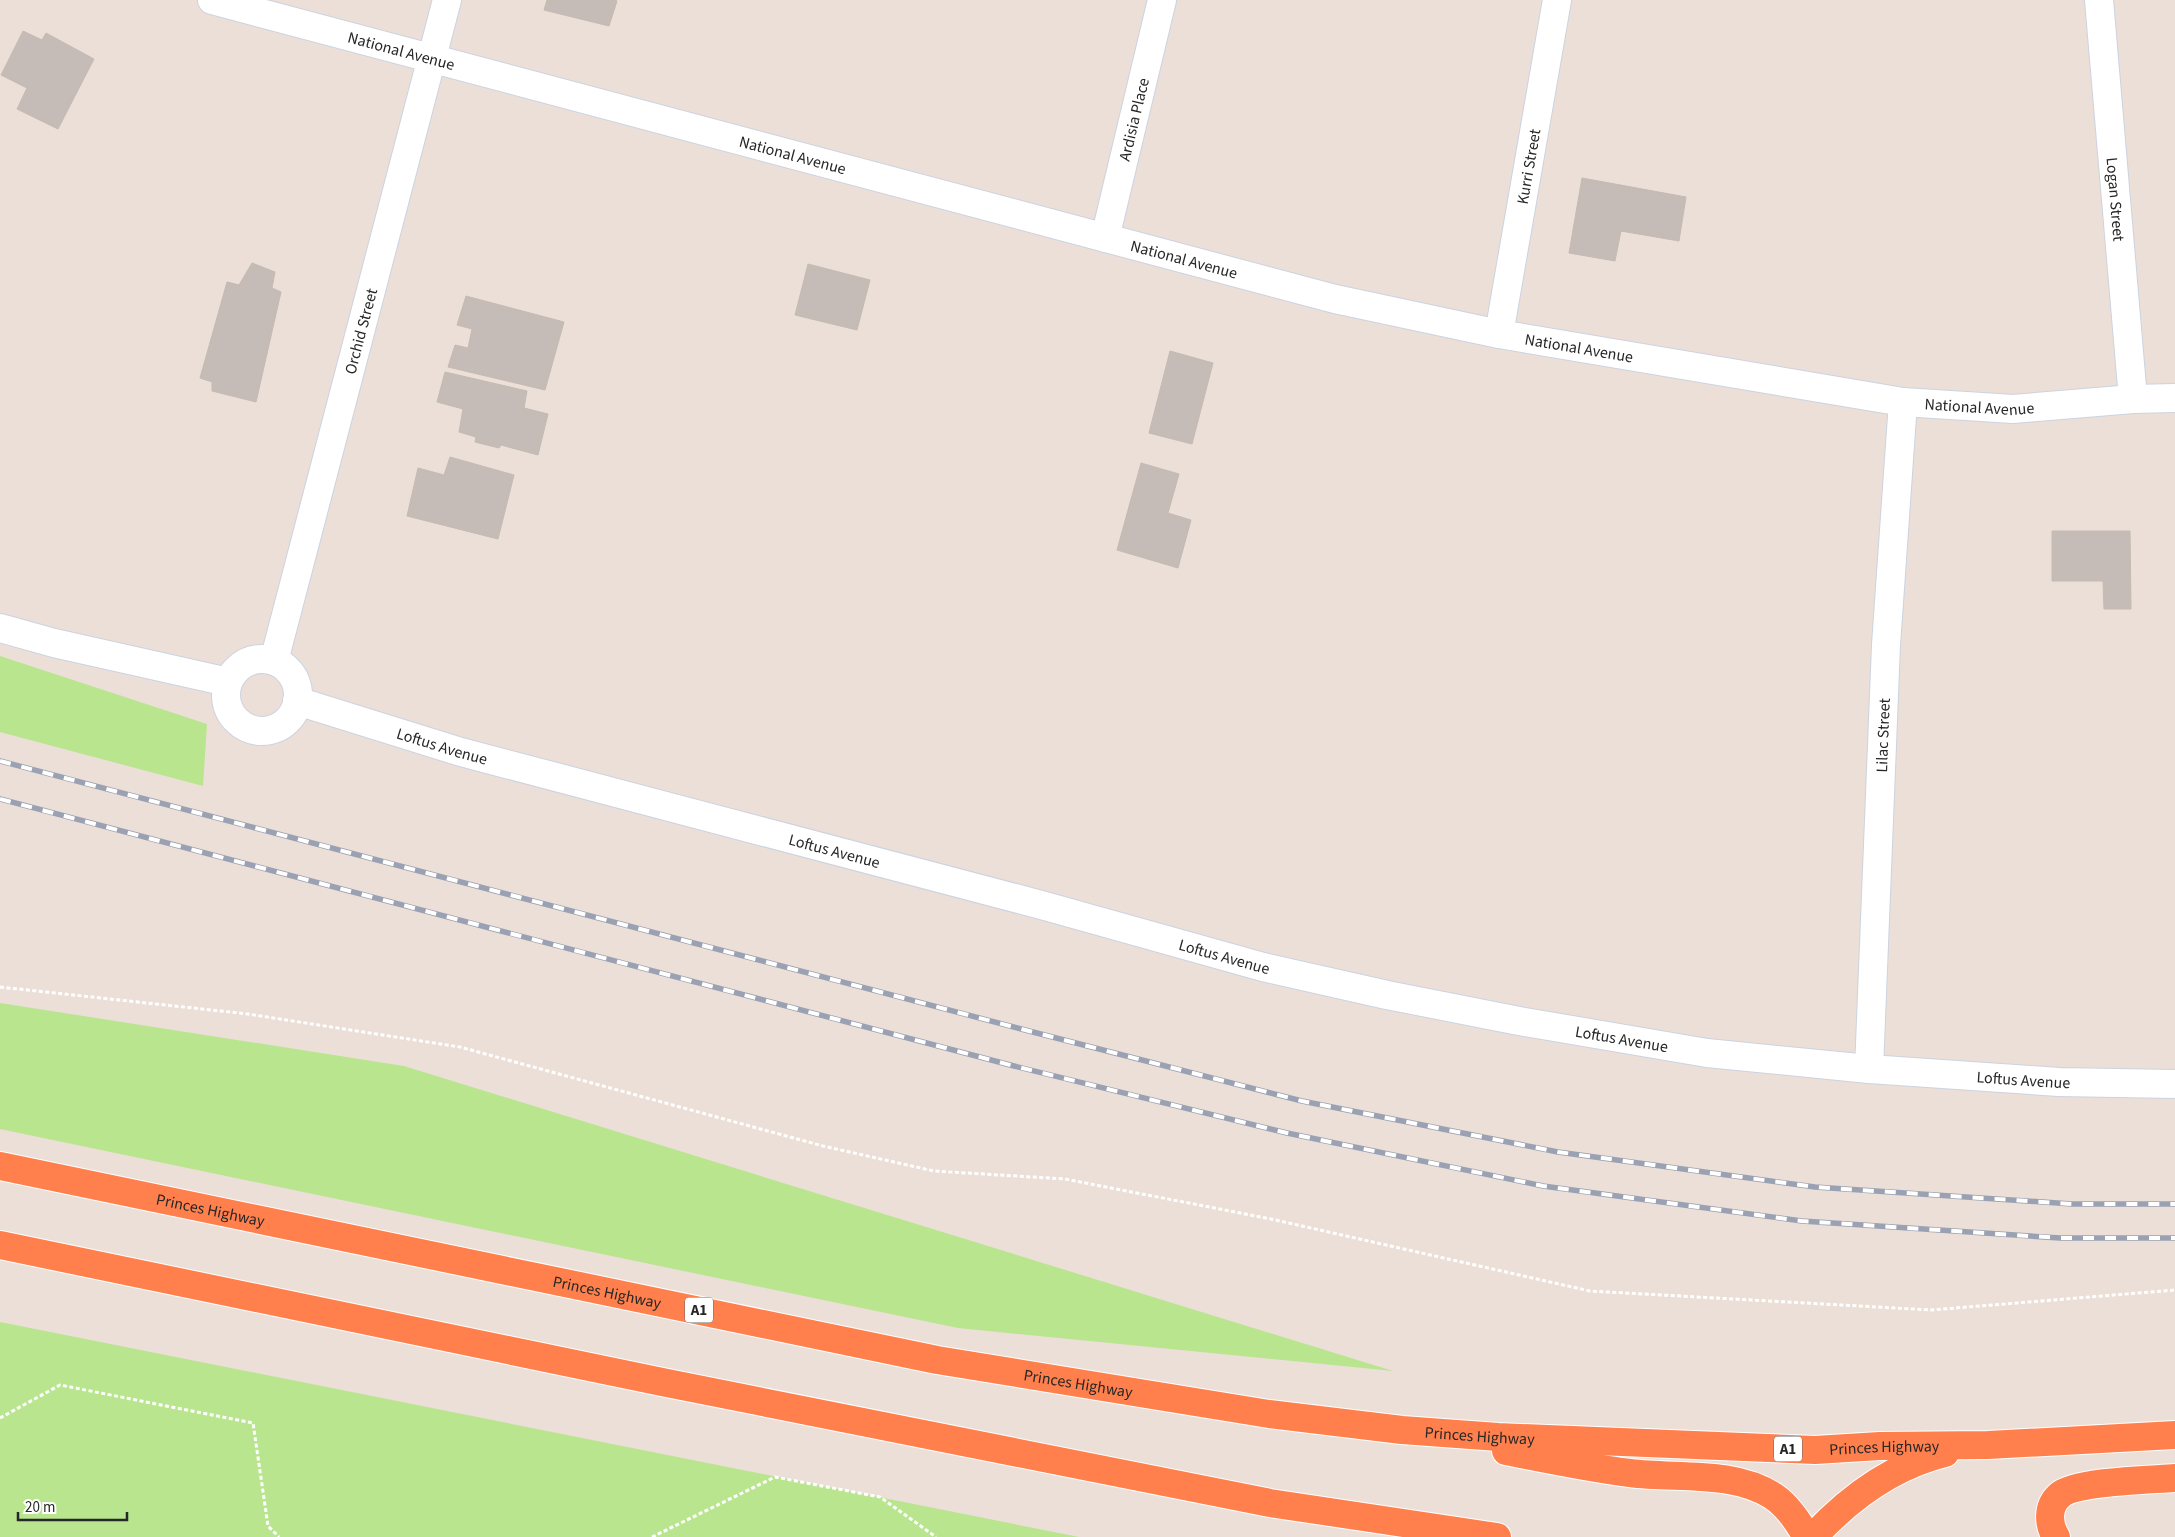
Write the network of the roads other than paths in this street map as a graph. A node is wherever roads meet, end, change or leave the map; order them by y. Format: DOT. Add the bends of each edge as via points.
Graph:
graph roads {
  1 [pos="212,0"];
  2 [pos="447,0"];
  3 [pos="1162,0"];
  4 [pos="1556,0"];
  5 [pos="2099,0"];
  6 [pos="433,59"];
  7 [pos="1105,238"];
  8 [pos="1499,334"];
  9 [pos="2175,398"];
  10 [pos="2133,399"];
  11 [pos="1903,402"];
  12 [pos="0,628"];
  13 [pos="274,661"];
  14 [pos="228,682"];
  15 [pos="298,702"];
  16 [pos="1869,1069"];
  17 [pos="2175,1084"];
  18 [pos="0,1166"];
  19 [pos="0,1245"];
  20 [pos="1402,1430"];
  21 [pos="2175,1435"];
  22 [pos="1988,1445"];
  23 [pos="2175,1478"];
  24 [pos="1497,1537"];
  25 [pos="1808,1537"];
  26 [pos="1813,1537"];
  27 [pos="2056,1537"];
  1 -- 6 [label="street, National Avenue"];
  2 -- 6 [label="street, Orchid Street"];
  3 -- 7 [label="street, Ardisia Place"];
  4 -- 8 [label="street, Kurri Street"];
  5 -- 10 [label="street, Logan Street"];
  6 -- 7 [label="street, National Avenue"];
  6 -- 13 [label="street, Orchid Street"];
  7 -- 8 [label="street, National Avenue" via="1335,299"];
  8 -- 11 [label="street, National Avenue"];
  9 -- 10 [label="street, National Avenue"];
  10 -- 11 [label="street, National Avenue" via="2013,409"];
  11 -- 16 [label="street, Lilac Street" via="1886,645"];
  12 -- 14 [label="street" via="54,644"];
  13 -- 14 [label="street" via="252,660 233,673"];
  13 -- 15 [label="street" via="291,673 296,681"];
  14 -- 15 [label="street" via="227,706 241,725 253,730 264,731 287,722"];
  15 -- 16 [label="street, Loftus Avenue" via="461,752 1263,967 1519,1021 1706,1053"];
  16 -- 17 [label="street, Loftus Avenue" via="2059,1082"];
  18 -- 20 [label="highway, Princes Highway / A1" via="937,1360 1269,1414"];
  19 -- 24 [label="highway" via="676,1385 1260,1501"];
  20 -- 22 [label="highway, Princes Highway / A1" via="1815,1450"];
  20 -- 25 [label="highway" via="1588,1467 1745,1485 1778,1500"];
  21 -- 22 [label="highway, Princes Highway / A1"];
  22 -- 26 [label="highway" via="1918,1461 1890,1475 1838,1510"];
  23 -- 27 [label="highway" via="2068,1490 2055,1501 2050,1514"];
}
